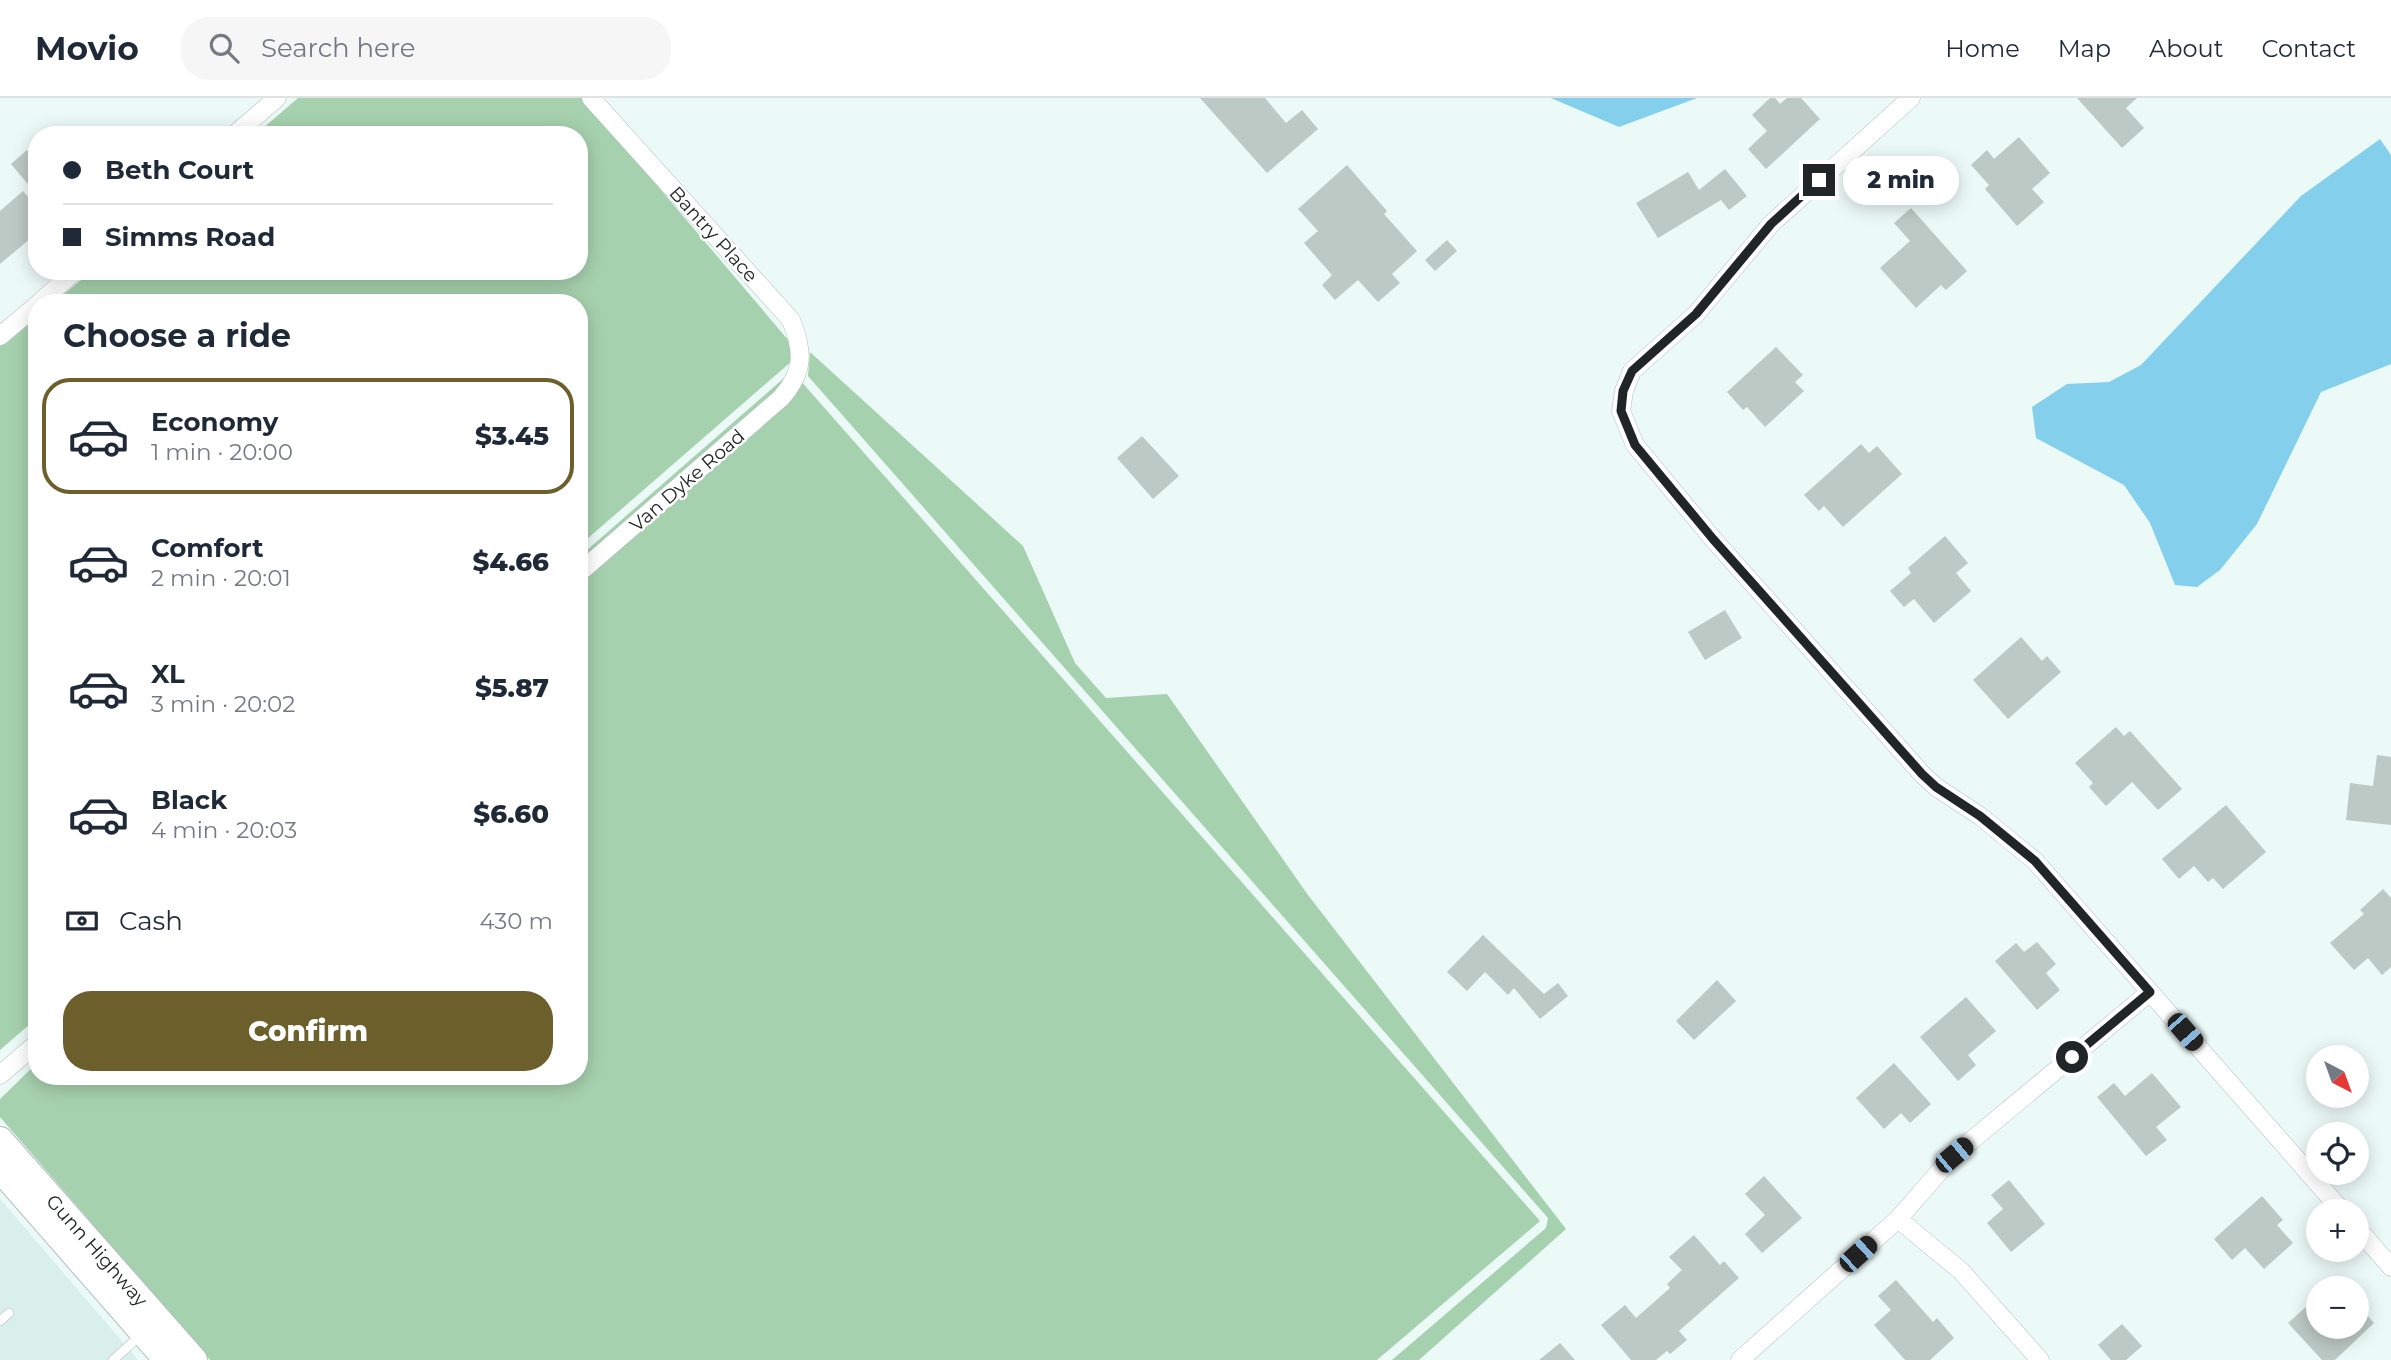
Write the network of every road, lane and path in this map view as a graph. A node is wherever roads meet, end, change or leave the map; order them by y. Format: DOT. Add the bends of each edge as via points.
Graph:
graph roads {
  1 [pos="277,98"];
  2 [pos="591,98"];
  3 [pos="1911,98"];
  4 [pos="244,126"];
  5 [pos="65,280"];
  6 [pos="49,294"];
  7 [pos="28,312"];
  8 [pos="0,336"];
  9 [pos="793,384"];
  10 [pos="588,565"];
  11 [pos="2150,992"];
  12 [pos="28,1051"];
  13 [pos="0,1075"];
  14 [pos="0,1140"];
  15 [pos="0,1169"];
  16 [pos="2331,1199"];
  17 [pos="1898,1219"];
  18 [pos="2369,1242"];
  19 [pos="2391,1267"];
  20 [pos="9,1313"];
  21 [pos="0,1321"];
  22 [pos="144,1333"];
  23 [pos="113,1360"];
  24 [pos="167,1360"];
  25 [pos="194,1360"];
  26 [pos="1740,1360"];
  27 [pos="2040,1360"];
  1 -- 4 [label="street"];
  2 -- 9 [label="street, Bantry Place" via="791,320 800,346"];
  3 -- 11 [label="street" via="1771,224 1696,314 1632,371 1621,411 1635,445 1922,774 2035,861"];
  5 -- 6 [label="street"];
  7 -- 8 [label="street"];
  9 -- 10 [label="street, Van Dyke Road"];
  11 -- 16 [label="street"];
  11 -- 17 [label="street" via="1954,1155"];
  12 -- 13 [label="street"];
  14 -- 25 [label="main road, Gunn Highway"];
  15 -- 22 [label="main road, Gunn Highway"];
  17 -- 26 [label="street"];
  17 -- 27 [label="street" via="1961,1271"];
  18 -- 19 [label="street"];
  20 -- 21 [label="lane"];
  22 -- 23 [label="lane"];
  22 -- 24 [label="main road, Gunn Highway"];
}
